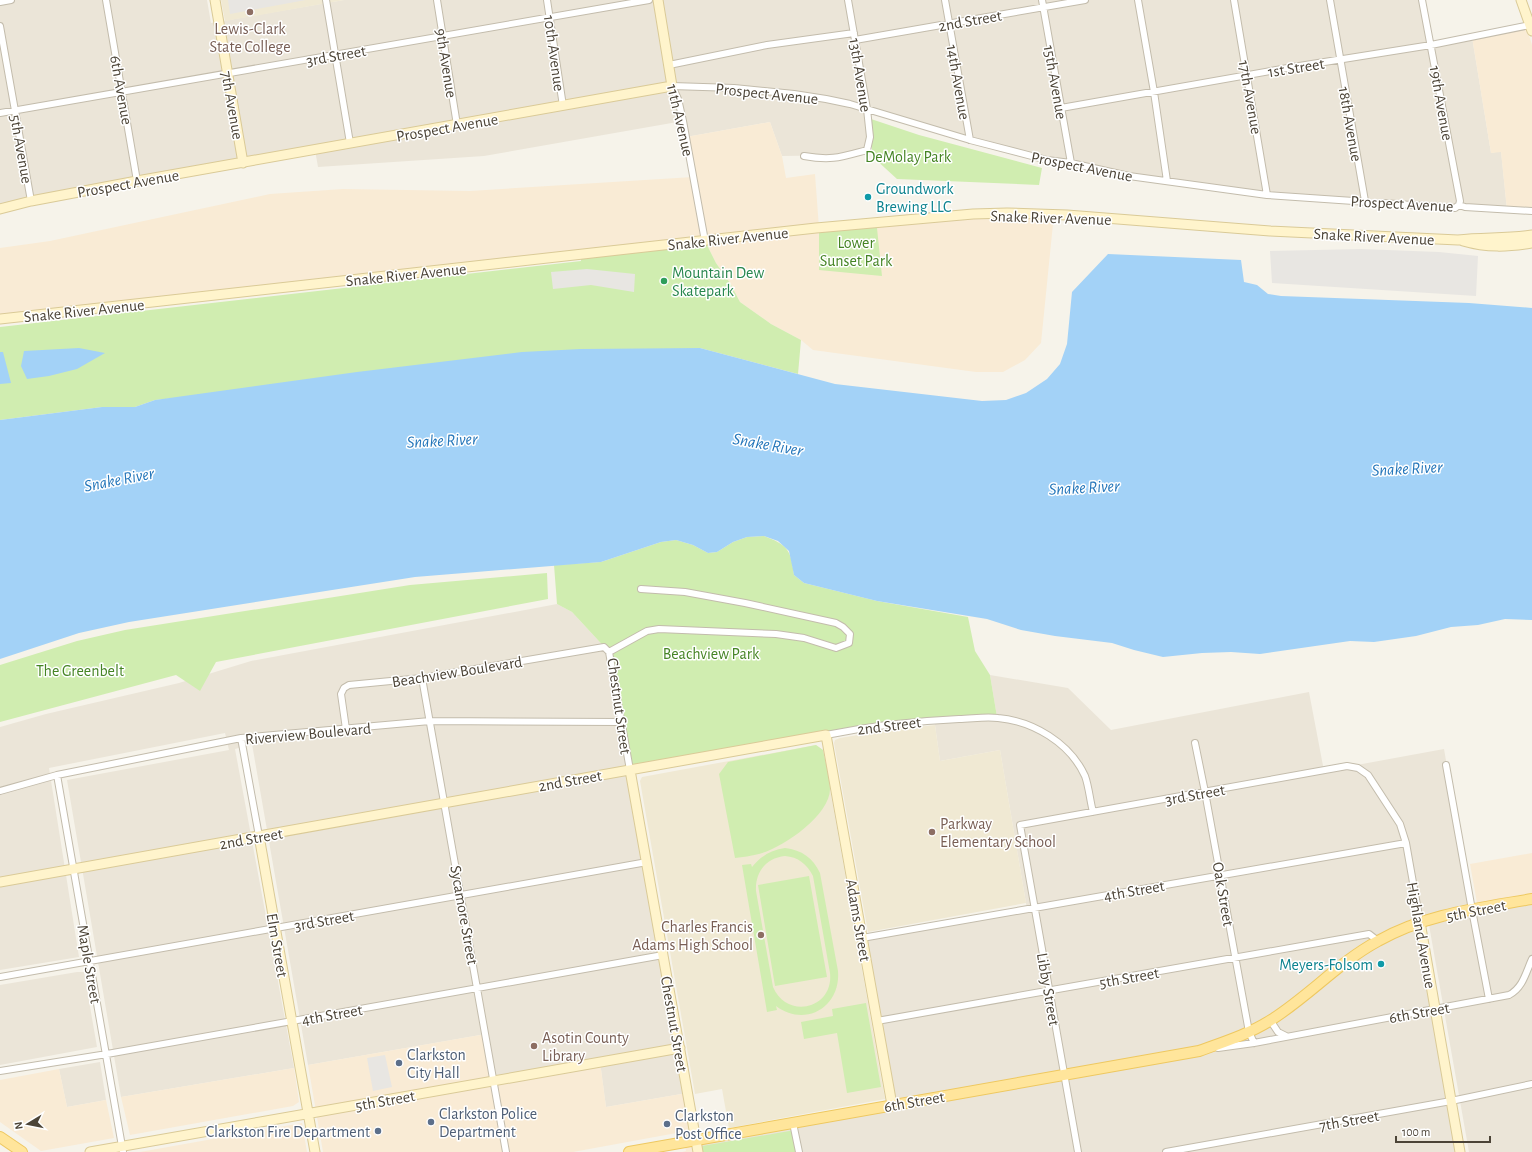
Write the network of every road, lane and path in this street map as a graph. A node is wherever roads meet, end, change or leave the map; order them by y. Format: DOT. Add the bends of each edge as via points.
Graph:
graph roads {
  1 [pos="11,0"];
  2 [pos="106,0"];
  3 [pos="215,0"];
  4 [pos="326,0"];
  5 [pos="437,0"];
  6 [pos="548,0"];
  7 [pos="649,0"];
  8 [pos="658,0"];
  9 [pos="848,0"];
  10 [pos="945,0"];
  11 [pos="1042,0"];
  12 [pos="1085,0"];
  13 [pos="1138,0"];
  14 [pos="1234,0"];
  15 [pos="1330,0"];
  16 [pos="1422,0"];
  17 [pos="1521,0"];
  18 [pos="0,2"];
  19 [pos="1043,7"];
  20 [pos="550,17"];
  21 [pos="949,23"];
  22 [pos="0,26"];
  23 [pos="1531,28"];
  24 [pos="443,36"];
  25 [pos="855,37"];
  26 [pos="1431,44"];
  27 [pos="335,56"];
  28 [pos="1340,60"];
  29 [pos="669,65"];
  30 [pos="228,74"];
  31 [pos="1248,75"];
  32 [pos="672,86"];
  33 [pos="122,91"];
  34 [pos="1154,92"];
  35 [pos="563,106"];
  36 [pos="1061,108"];
  37 [pos="867,109"];
  38 [pos="15,110"];
  39 [pos="0,113"];
  40 [pos="457,125"];
  41 [pos="970,140"];
  42 [pos="350,143"];
  43 [pos="804,156"];
  44 [pos="244,163"];
  45 [pos="1071,163"];
  46 [pos="137,181"];
  47 [pos="1167,181"];
  48 [pos="1267,194"];
  49 [pos="31,201"];
  50 [pos="1365,201"];
  51 [pos="1458,205"];
  52 [pos="0,209"];
  53 [pos="1532,211"];
  54 [pos="1532,236"];
  55 [pos="1458,240"];
  56 [pos="705,241"];
  57 [pos="1532,243"];
  58 [pos="0,319"];
  59 [pos="641,589"];
  60 [pos="609,652"];
  61 [pos="422,678"];
  62 [pos="430,721"];
  63 [pos="621,722"];
  64 [pos="346,729"];
  65 [pos="826,735"];
  66 [pos="241,738"];
  67 [pos="1195,743"];
  68 [pos="1446,765"];
  69 [pos="630,770"];
  70 [pos="57,775"];
  71 [pos="1368,775"];
  72 [pos="0,790"];
  73 [pos="1206,792"];
  74 [pos="444,803"];
  75 [pos="1093,812"];
  76 [pos="1020,825"];
  77 [pos="259,836"];
  78 [pos="1406,843"];
  79 [pos="647,862"];
  80 [pos="73,869"];
  81 [pos="1221,875"];
  82 [pos="0,882"];
  83 [pos="461,895"];
  84 [pos="1532,899"];
  85 [pos="1034,908"];
  86 [pos="1472,910"];
  87 [pos="1420,922"];
  88 [pos="275,929"];
  89 [pos="862,938"];
  90 [pos="1378,940"];
  91 [pos="663,955"];
  92 [pos="1235,958"];
  93 [pos="1532,959"];
  94 [pos="89,962"];
  95 [pos="0,977"];
  96 [pos="478,987"];
  97 [pos="1049,991"];
  98 [pos="1489,999"];
  99 [pos="1436,1009"];
  100 [pos="1270,1020"];
  101 [pos="292,1021"];
  102 [pos="877,1022"];
  103 [pos="1249,1032"];
  104 [pos="1286,1036"];
  105 [pos="1254,1043"];
  106 [pos="680,1048"];
  107 [pos="1199,1051"];
  108 [pos="107,1054"];
  109 [pos="0,1071"];
  110 [pos="1064,1075"];
  111 [pos="494,1081"];
  112 [pos="1532,1084"];
  113 [pos="1451,1101"];
  114 [pos="892,1105"];
  115 [pos="308,1113"];
  116 [pos="793,1123"];
  117 [pos="0,1137"];
  118 [pos="696,1140"];
  119 [pos="122,1149"];
  120 [pos="22,1152"];
  121 [pos="90,1152"];
  122 [pos="315,1152"];
  123 [pos="506,1152"];
  124 [pos="629,1152"];
  125 [pos="698,1152"];
  126 [pos="799,1152"];
  127 [pos="1078,1152"];
  128 [pos="1166,1152"];
  129 [pos="1460,1152"];
  1 -- 18 [label="street"];
  2 -- 33 [label="street, 6th Avenue"];
  3 -- 30 [label="street, 7th Avenue"];
  4 -- 27 [label="street"];
  5 -- 24 [label="street, 9th Avenue"];
  6 -- 20 [label="street, 10th Avenue"];
  7 -- 20 [label="street, 3rd Street"];
  8 -- 29 [label="street, 11th Avenue"];
  9 -- 25 [label="street, 13th Avenue"];
  10 -- 21 [label="street, 14th Avenue"];
  11 -- 19 [label="street, 15th Avenue"];
  12 -- 19 [label="street, 2nd Street"];
  13 -- 34 [label="street"];
  14 -- 31 [label="street, 17th Avenue"];
  15 -- 28 [label="street, 18th Avenue"];
  16 -- 26 [label="street, 19th Avenue"];
  17 -- 23 [label="street"];
  19 -- 21 [label="street, 2nd Street"];
  19 -- 36 [label="street, 15th Avenue"];
  20 -- 24 [label="street, 3rd Street"];
  20 -- 35 [label="street, 10th Avenue"];
  21 -- 25 [label="street, 2nd Street"];
  21 -- 41 [label="street, 14th Avenue"];
  22 -- 38 [label="street, 5th Avenue"];
  23 -- 26 [label="street, 1st Street"];
  24 -- 27 [label="street, 3rd Street"];
  24 -- 40 [label="street, 9th Avenue"];
  25 -- 29 [label="street, 2nd Street" via="767,45"];
  25 -- 37 [label="street, 13th Avenue"];
  26 -- 28 [label="street, 1st Street"];
  26 -- 51 [label="street, 19th Avenue" via="1460,201"];
  27 -- 30 [label="street, 3rd Street"];
  27 -- 42 [label="street"];
  28 -- 31 [label="street, 1st Street"];
  28 -- 50 [label="street, 18th Avenue"];
  29 -- 32 [label="street, 11th Avenue"];
  30 -- 33 [label="street, 3rd Street"];
  30 -- 44 [label="street, 7th Avenue"];
  31 -- 34 [label="street, 1st Street"];
  31 -- 48 [label="street, 17th Avenue"];
  32 -- 35 [label="street, Prospect Avenue"];
  32 -- 37 [label="street, Prospect Avenue" via="734,88 794,94"];
  32 -- 56 [label="street, 11th Avenue" via="683,121"];
  33 -- 38 [label="street, 3rd Street"];
  33 -- 46 [label="street, 6th Avenue"];
  34 -- 36 [label="street, 1st Street"];
  34 -- 47 [label="street"];
  35 -- 40 [label="street, Prospect Avenue"];
  36 -- 45 [label="street, 15th Avenue"];
  37 -- 41 [label="street, Prospect Avenue"];
  37 -- 43 [label="street, 13th Avenue" via="870,137 867,150 839,158 820,159"];
  38 -- 39 [label="street, 3rd Street"];
  38 -- 49 [label="street, 5th Avenue"];
  40 -- 42 [label="street, Prospect Avenue"];
  41 -- 45 [label="street, Prospect Avenue" via="1047,160"];
  42 -- 44 [label="street, Prospect Avenue"];
  44 -- 46 [label="street, Prospect Avenue"];
  45 -- 47 [label="street, Prospect Avenue" via="1129,176"];
  46 -- 49 [label="street, Prospect Avenue"];
  47 -- 48 [label="street, Prospect Avenue"];
  48 -- 50 [label="street, Prospect Avenue"];
  49 -- 52 [label="street, Prospect Avenue"];
  50 -- 51 [label="street, Prospect Avenue" via="1456,208"];
  51 -- 53 [label="street, Prospect Avenue"];
  54 -- 55 [label="street, Snake River Avenue"];
  55 -- 56 [label="street, Snake River Avenue" via="1270,231 1067,215 1007,213 872,222"];
  55 -- 57 [label="street, Snake River Avenue" via="1512,247"];
  56 -- 58 [label="street, Snake River Avenue"];
  59 -- 60 [label="street, Chestnut Street" via="685,592 836,623 850,634 849,643 836,648 804,638 776,634 659,629 647,631"];
  60 -- 61 [label="street, Beachview Boulevard" via="604,647"];
  60 -- 63 [label="street, Chestnut Street"];
  61 -- 62 [label="street, Sycamore Street"];
  61 -- 64 [label="street, Beachview Boulevard" via="350,685 344,688 341,694"];
  62 -- 63 [label="street, Riverview Boulevard"];
  62 -- 64 [label="street, Riverview Boulevard"];
  62 -- 74 [label="street, Sycamore Street"];
  63 -- 69 [label="street, Chestnut Street"];
  64 -- 66 [label="street, Riverview Boulevard"];
  65 -- 69 [label="street, 2nd Street"];
  65 -- 75 [label="street, 2nd Street" via="890,724 933,720 997,717 1013,720 1035,727 1071,754 1085,777"];
  65 -- 89 [label="street, Adams Street"];
  66 -- 70 [label="street, Riverview Boulevard"];
  66 -- 77 [label="street, Elm Street"];
  67 -- 73 [label="street, Oak Street"];
  68 -- 86 [label="street"];
  69 -- 74 [label="street, 2nd Street"];
  69 -- 79 [label="street, Chestnut Street"];
  70 -- 72 [label="street, Riverview Boulevard"];
  70 -- 80 [label="street, Maple Street"];
  71 -- 73 [label="street, 3rd Street" via="1358,768 1347,766"];
  71 -- 78 [label="street, Highland Avenue" via="1400,824"];
  73 -- 75 [label="street, 3rd Street"];
  73 -- 81 [label="street, Oak Street"];
  74 -- 77 [label="street, 2nd Street"];
  74 -- 83 [label="street, Sycamore Street"];
  75 -- 76 [label="street, 3rd Street"];
  76 -- 85 [label="street, Libby Street"];
  77 -- 80 [label="street, 2nd Street"];
  77 -- 88 [label="street, Elm Street"];
  78 -- 81 [label="street, 4th Street"];
  78 -- 87 [label="street, Highland Avenue"];
  79 -- 83 [label="street, 3rd Street"];
  79 -- 91 [label="street, Chestnut Street"];
  80 -- 82 [label="street, 2nd Street"];
  80 -- 94 [label="street, Maple Street"];
  81 -- 85 [label="street, 4th Street"];
  81 -- 92 [label="street, Oak Street"];
  83 -- 88 [label="street, 3rd Street"];
  83 -- 96 [label="street, Sycamore Street"];
  84 -- 86 [label="main road, 5th Street"];
  85 -- 89 [label="street, 4th Street"];
  85 -- 97 [label="street, Libby Street"];
  86 -- 87 [label="main road, 5th Street"];
  86 -- 98 [label="street"];
  87 -- 90 [label="main road, 5th Street"];
  87 -- 99 [label="street, Highland Avenue"];
  88 -- 94 [label="street, 3rd Street"];
  88 -- 101 [label="street, Elm Street"];
  89 -- 102 [label="street, Adams Street"];
  90 -- 92 [label="street, 5th Street" via="1370,934"];
  90 -- 100 [label="main road, 6th Street"];
  91 -- 96 [label="street, 4th Street"];
  91 -- 106 [label="street, Chestnut Street"];
  92 -- 97 [label="street, 5th Street"];
  92 -- 103 [label="street, Oak Street"];
  93 -- 98 [label="street, 6th Street" via="1515,992"];
  94 -- 95 [label="street, 3rd Street"];
  94 -- 108 [label="street, Maple Street"];
  96 -- 101 [label="street, 4th Street"];
  96 -- 111 [label="street, Sycamore Street"];
  97 -- 102 [label="street, 5th Street"];
  97 -- 110 [label="street, Libby Street"];
  98 -- 99 [label="street, 6th Street"];
  99 -- 104 [label="street, 6th Street"];
  99 -- 113 [label="street, Highland Avenue"];
  100 -- 103 [label="main road, 6th Street"];
  100 -- 104 [label="street" via="1278,1032"];
  101 -- 108 [label="street, 4th Street"];
  101 -- 115 [label="street, Elm Street"];
  102 -- 114 [label="street, Adams Street"];
  103 -- 105 [label="street, Oak Street"];
  103 -- 107 [label="main road, 6th Street"];
  104 -- 105 [label="street, 6th Street"];
  105 -- 107 [label="street, 6th Street"];
  106 -- 111 [label="street, 5th Street"];
  106 -- 118 [label="street, Chestnut Street"];
  107 -- 110 [label="main road, 6th Street"];
  108 -- 109 [label="street, 4th Street"];
  108 -- 119 [label="street, Maple Street"];
  110 -- 114 [label="main road, 6th Street"];
  110 -- 127 [label="street, Libby Street"];
  111 -- 115 [label="street, 5th Street"];
  111 -- 123 [label="street, Sycamore Street"];
  112 -- 113 [label="street, 7th Street"];
  113 -- 128 [label="street, 7th Street"];
  113 -- 129 [label="street, Highland Avenue"];
  114 -- 116 [label="main road, 6th Street"];
  115 -- 119 [label="street, 5th Street"];
  115 -- 122 [label="street, Elm Street"];
  116 -- 118 [label="main road, 6th Street"];
  116 -- 126 [label="street"];
  117 -- 120 [label="main road"];
  118 -- 124 [label="main road, 6th Street"];
  118 -- 125 [label="street, Chestnut Street"];
  119 -- 121 [label="street, 5th Street"];
}
